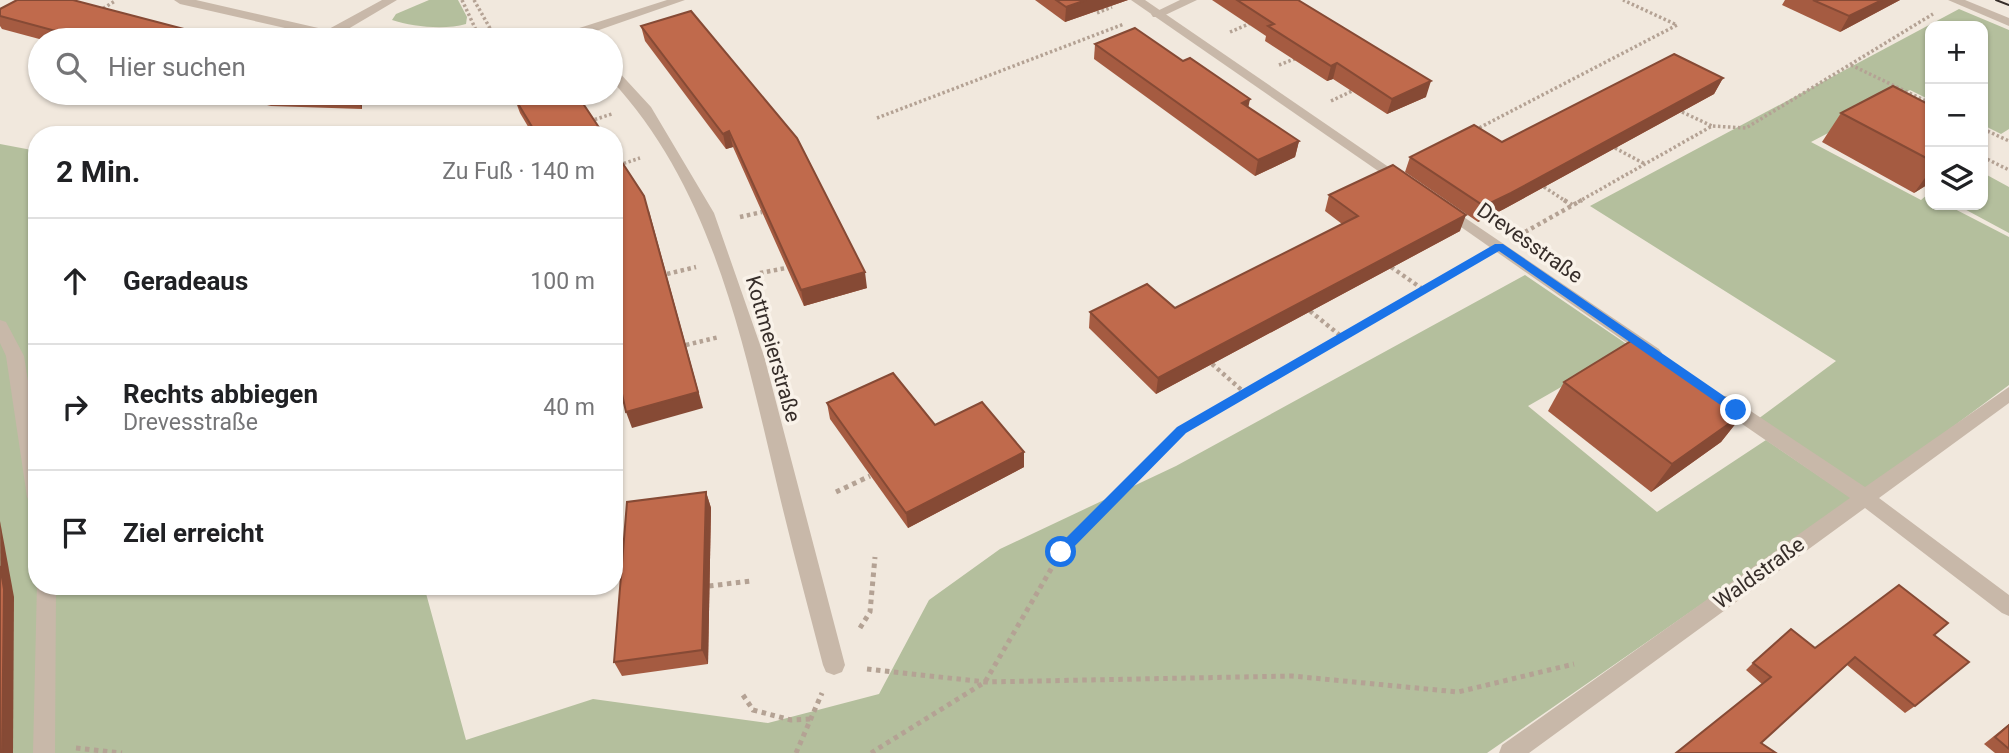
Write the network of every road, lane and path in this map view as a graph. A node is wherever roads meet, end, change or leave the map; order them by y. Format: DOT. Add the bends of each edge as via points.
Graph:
graph roads {
  1 [pos="180,0"];
  2 [pos="391,0"];
  3 [pos="462,0"];
  4 [pos="474,0"];
  5 [pos="679,0"];
  6 [pos="1137,0"];
  7 [pos="1191,0"];
  8 [pos="1623,0"];
  9 [pos="1954,0"];
  10 [pos="115,1"];
  11 [pos="1933,13"];
  12 [pos="1157,14"];
  13 [pos="89,16"];
  14 [pos="2009,22"];
  15 [pos="303,28"];
  16 [pos="340,28"];
  17 [pos="475,28"];
  18 [pos="490,28"];
  19 [pos="603,28"];
  20 [pos="1108,30"];
  21 [pos="1850,64"];
  22 [pos="623,85"];
  23 [pos="1352,91"];
  24 [pos="1925,101"];
  25 [pos="1320,106"];
  26 [pos="1682,112"];
  27 [pos="616,113"];
  28 [pos="877,118"];
  29 [pos="589,121"];
  30 [pos="1710,127"];
  31 [pos="1988,131"];
  32 [pos="1468,134"];
  33 [pos="2009,134"];
  34 [pos="2002,138"];
  35 [pos="2009,141"];
  36 [pos="1615,148"];
  37 [pos="652,155"];
  38 [pos="1988,160"];
  39 [pos="623,164"];
  40 [pos="1645,164"];
  41 [pos="2009,170"];
  42 [pos="1544,187"];
  43 [pos="1572,205"];
  44 [pos="762,212"];
  45 [pos="740,217"];
  46 [pos="1499,247"];
  47 [pos="705,264"];
  48 [pos="1391,267"];
  49 [pos="786,268"];
  50 [pos="667,274"];
  51 [pos="757,274"];
  52 [pos="1424,290"];
  53 [pos="1310,311"];
  54 [pos="0,326"];
  55 [pos="726,335"];
  56 [pos="1342,337"];
  57 [pos="685,345"];
  58 [pos="1667,363"];
  59 [pos="1212,364"];
  60 [pos="1245,393"];
  61 [pos="1713,394"];
  62 [pos="2009,394"];
  63 [pos="28,439"];
  64 [pos="870,476"];
  65 [pos="836,492"];
  66 [pos="1864,497"];
  67 [pos="875,556"];
  68 [pos="751,580"];
  69 [pos="709,586"];
  70 [pos="46,595"];
  71 [pos="2009,607"];
  72 [pos="1580,663"];
  73 [pos="834,665"];
  74 [pos="985,682"];
  75 [pos="743,695"];
  76 [pos="811,719"];
  77 [pos="44,749"];
  78 [pos="122,753"];
  79 [pos="796,753"];
  80 [pos="871,753"];
  81 [pos="1510,753"];
  1 -- 15 [label="street"];
  2 -- 16 [label="street"];
  3 -- 17 [label="path"];
  4 -- 18 [label="path"];
  5 -- 19 [label="street"];
  6 -- 12 [label="street, Drevesstraße"];
  7 -- 12 [label="street"];
  8 -- 32 [label="path" via="1677,25"];
  9 -- 14 [label="street"];
  10 -- 13 [label="path"];
  11 -- 21 [label="path"];
  12 -- 46 [label="street, Drevesstraße"];
  20 -- 28 [label="path"];
  21 -- 24 [label="path"];
  21 -- 30 [label="path" via="1745,128"];
  22 -- 73 [label="street, Kottmeierstraße" via="643,107 706,213 755,356"];
  23 -- 25 [label="path"];
  26 -- 30 [label="path"];
  27 -- 29 [label="path"];
  30 -- 40 [label="path"];
  31 -- 34 [label="path"];
  33 -- 34 [label="path"];
  34 -- 35 [label="path"];
  36 -- 40 [label="path"];
  37 -- 39 [label="path"];
  38 -- 41 [label="path"];
  40 -- 43 [label="path"];
  42 -- 43 [label="path"];
  43 -- 46 [label="path"];
  44 -- 45 [label="path"];
  46 -- 52 [label="path"];
  46 -- 58 [label="street, Drevesstraße"];
  47 -- 50 [label="path"];
  48 -- 52 [label="path"];
  49 -- 51 [label="path"];
  52 -- 56 [label="path"];
  53 -- 56 [label="path"];
  54 -- 63 [label="street" via="15,356"];
  55 -- 57 [label="path"];
  56 -- 60 [label="path"];
  59 -- 60 [label="path"];
  60 -- 74 [label="path" via="1182,430 1061,552"];
  61 -- 66 [label="street"];
  62 -- 66 [label="street, Waldstraße"];
  64 -- 65 [label="path"];
  66 -- 71 [label="street"];
  66 -- 81 [label="street, Waldstraße"];
  67 -- 73 [label="path" via="870,612"];
  68 -- 69 [label="path"];
  70 -- 77 [label="street"];
  72 -- 74 [label="path" via="1458,692 1292,676"];
  73 -- 74 [label="path"];
  73 -- 76 [label="path"];
  74 -- 80 [label="path"];
  75 -- 76 [label="path" via="752,710 791,720"];
  76 -- 79 [label="path"];
  77 -- 78 [label="path"];
}
